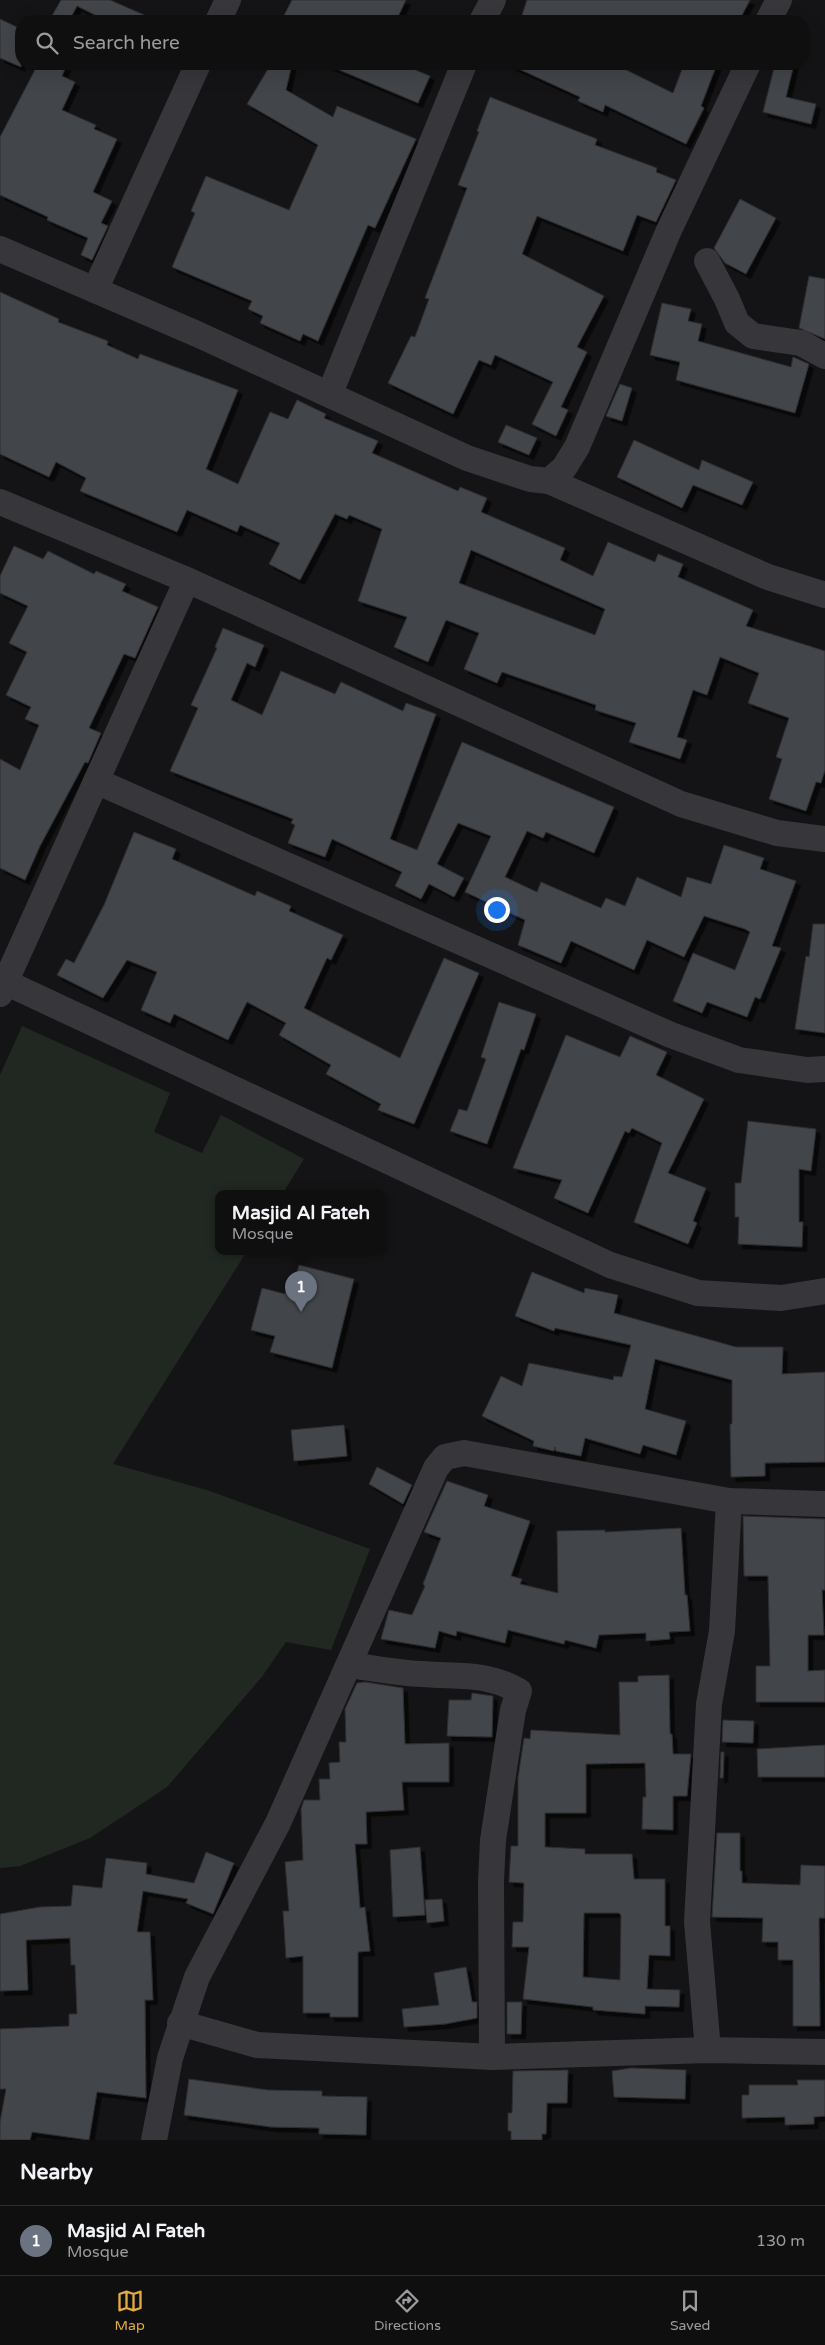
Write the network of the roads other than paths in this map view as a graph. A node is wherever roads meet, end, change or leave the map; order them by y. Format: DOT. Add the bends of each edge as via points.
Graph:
graph roads {
  1 [pos="228,0"];
  2 [pos="493,0"];
  3 [pos="779,0"];
  4 [pos="221,15"];
  5 [pos="485,15"];
  6 [pos="771,15"];
  7 [pos="195,70"];
  8 [pos="462,70"];
  9 [pos="745,70"];
  10 [pos="0,249"];
  11 [pos="707,261"];
  12 [pos="95,290"];
  13 [pos="825,356"];
  14 [pos="330,394"];
  15 [pos="549,481"];
  16 [pos="0,502"];
  17 [pos="187,580"];
  18 [pos="825,595"];
  19 [pos="96,781"];
  20 [pos="825,839"];
  21 [pos="3,988"];
  22 [pos="825,1069"];
  23 [pos="825,1291"];
  24 [pos="729,1501"];
  25 [pos="825,1504"];
  26 [pos="349,1665"];
  27 [pos="180,2023"];
  28 [pos="708,2050"];
  29 [pos="825,2052"];
  30 [pos="492,2056"];
  31 [pos="154,2140"];
  1 -- 4 [label="street"];
  2 -- 5 [label="street"];
  3 -- 6 [label="street"];
  7 -- 12 [label="street"];
  8 -- 14 [label="street"];
  9 -- 15 [label="street" via="669,230 577,447 564,468"];
  10 -- 12 [label="street"];
  11 -- 13 [label="street" via="736,323 753,336 801,342"];
  12 -- 14 [label="street"];
  14 -- 15 [label="street" via="467,458 530,480"];
  15 -- 18 [label="street" via="768,577"];
  16 -- 17 [label="street"];
  17 -- 19 [label="street"];
  17 -- 20 [label="street" via="681,804 777,833"];
  19 -- 21 [label="street"];
  19 -- 22 [label="street" via="671,1035 739,1060 807,1070"];
  21 -- 23 [label="street" via="610,1265 698,1294 781,1298"];
  24 -- 25 [label="street"];
  24 -- 26 [label="street" via="464,1453 446,1457 436,1468"];
  24 -- 28 [label="street" via="722,1630 709,1704 697,1922"];
  26 -- 27 [label="street" via="278,1822 197,1977"];
  26 -- 30 [label="street" via="480,1677 501,1681 519,1692 493,1840"];
  27 -- 30 [label="street" via="258,2046"];
  27 -- 31 [label="street"];
  28 -- 29 [label="street"];
  28 -- 30 [label="street"];
}
